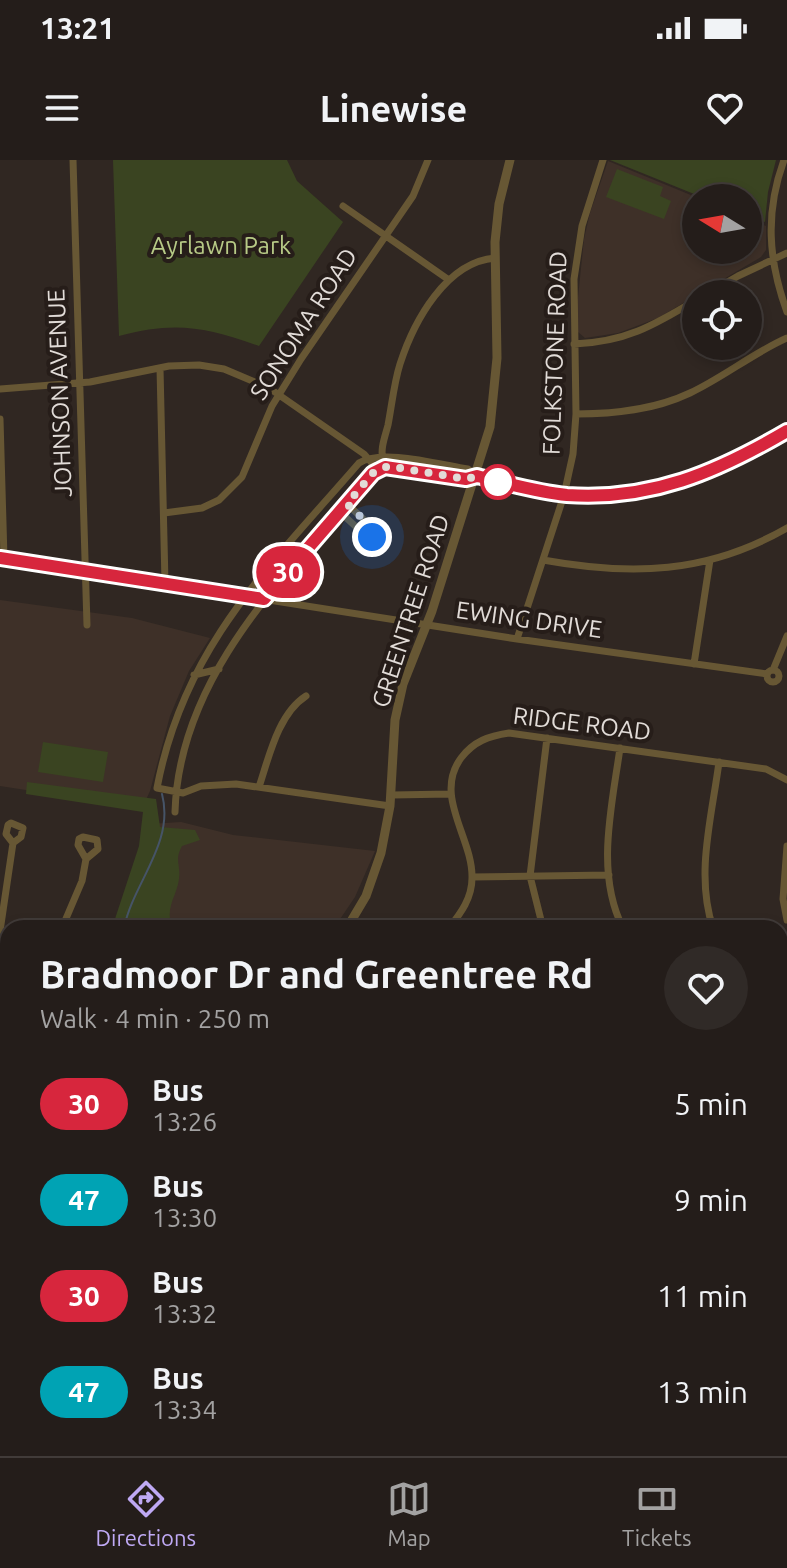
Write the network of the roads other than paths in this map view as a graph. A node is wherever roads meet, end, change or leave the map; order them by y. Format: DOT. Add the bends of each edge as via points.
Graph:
graph roads {
  1 [pos="73,160"];
  2 [pos="428,160"];
  3 [pos="510,160"];
  4 [pos="603,160"];
  5 [pos="784,160"];
  6 [pos="343,206"];
  7 [pos="385,236"];
  8 [pos="787,253"];
  9 [pos="495,258"];
  10 [pos="773,259"];
  11 [pos="449,280"];
  12 [pos="733,280"];
  13 [pos="682,308"];
  14 [pos="787,312"];
  15 [pos="787,338"];
  16 [pos="574,344"];
  17 [pos="160,368"];
  18 [pos="80,383"];
  19 [pos="0,389"];
  20 [pos="279,395"];
  21 [pos="576,414"];
  22 [pos="0,419"];
  23 [pos="787,431"];
  24 [pos="368,457"];
  25 [pos="381,457"];
  26 [pos="381,468"];
  27 [pos="477,476"];
  28 [pos="564,495"];
  29 [pos="347,504"];
  30 [pos="340,512"];
  31 [pos="164,513"];
  32 [pos="787,528"];
  33 [pos="2,558"];
  34 [pos="543,560"];
  35 [pos="710,560"];
  36 [pos="85,571"];
  37 [pos="165,583"];
  38 [pos="244,596"];
  39 [pos="264,599"];
  40 [pos="87,625"];
  41 [pos="427,625"];
  42 [pos="787,636"];
  43 [pos="517,639"];
  44 [pos="694,664"];
  45 [pos="219,669"];
  46 [pos="776,674"];
  47 [pos="194,675"];
  48 [pos="306,696"];
  49 [pos="547,738"];
  50 [pos="620,748"];
  51 [pos="719,762"];
  52 [pos="787,779"];
  53 [pos="259,787"];
  54 [pos="175,792"];
  55 [pos="450,794"];
  56 [pos="392,795"];
  57 [pos="390,806"];
  58 [pos="175,812"];
  59 [pos="13,843"];
  60 [pos="787,846"];
  61 [pos="86,859"];
  62 [pos="609,875"];
  63 [pos="530,876"];
  64 [pos="472,877"];
  65 [pos="2,920"];
  66 [pos="65,920"];
  67 [pos="351,920"];
  68 [pos="454,920"];
  69 [pos="541,920"];
  70 [pos="620,920"];
  71 [pos="711,920"];
  72 [pos="787,920"];
  1 -- 18 [label="street, JOHNSON AVENUE"];
  2 -- 7 [label="street, SONOMA ROAD" via="413,196"];
  3 -- 9 [label="street, GREENTREE ROAD" via="499,204"];
  4 -- 16 [label="street, FOLKSTONE ROAD" via="580,236"];
  5 -- 10 [label="street" via="772,204"];
  6 -- 7 [label="street"];
  7 -- 11 [label="street"];
  7 -- 20 [label="street, SONOMA ROAD"];
  8 -- 10 [label="street"];
  9 -- 11 [label="street" via="474,262"];
  9 -- 27 [label="street, GREENTREE ROAD" via="496,380"];
  10 -- 12 [label="street"];
  10 -- 14 [label="street"];
  11 -- 25 [label="street" via="400,363"];
  13 -- 16 [label="street" via="634,334"];
  15 -- 21 [label="street" via="668,402 622,413"];
  16 -- 21 [label="street, FOLKSTONE ROAD"];
  17 -- 18 [label="street"];
  17 -- 20 [label="street" via="224,369"];
  17 -- 31 [label="street"];
  18 -- 19 [label="street"];
  18 -- 36 [label="street, JOHNSON AVENUE"];
  20 -- 24 [label="street"];
  20 -- 31 [label="street, SONOMA ROAD" via="248,466 230,491 202,508"];
  21 -- 28 [label="street, FOLKSTONE ROAD"];
  22 -- 33 [label="street"];
  23 -- 28 [label="street" via="687,481 628,493"];
  24 -- 25 [label="street"];
  24 -- 26 [label="street"];
  24 -- 38 [label="street"];
  25 -- 26 [label="street"];
  25 -- 27 [label="street" via="468,469"];
  26 -- 27 [label="street"];
  26 -- 29 [label="street"];
  27 -- 28 [label="street"];
  27 -- 41 [label="street, GREENTREE ROAD"];
  28 -- 34 [label="street, FOLKSTONE ROAD"];
  29 -- 30 [label="street"];
  29 -- 30 [label="street" via="374,529 374,536 366,536"];
  30 -- 39 [label="street"];
  31 -- 37 [label="street"];
  32 -- 35 [label="street"];
  33 -- 36 [label="street, EWING DRIVE"];
  34 -- 35 [label="street" via="632,571"];
  34 -- 43 [label="street, FOLKSTONE ROAD"];
  35 -- 44 [label="street"];
  36 -- 37 [label="street, EWING DRIVE"];
  36 -- 40 [label="street, JOHNSON AVENUE"];
  37 -- 38 [label="street, EWING DRIVE"];
  38 -- 39 [label="street, EWING DRIVE"];
  38 -- 47 [label="street"];
  39 -- 41 [label="street, EWING DRIVE"];
  39 -- 45 [label="street"];
  41 -- 43 [label="street, EWING DRIVE"];
  41 -- 56 [label="street, GREENTREE ROAD" via="400,695"];
  42 -- 46 [label="street"];
  43 -- 44 [label="street, EWING DRIVE"];
  44 -- 46 [label="street, EWING DRIVE"];
  45 -- 47 [label="street"];
  45 -- 54 [label="street" via="192,726"];
  47 -- 54 [label="street" via="171,730 157,788"];
  48 -- 53 [label="street" via="283,724"];
  49 -- 50 [label="street, RIDGE ROAD"];
  49 -- 55 [label="street, RIDGE ROAD" via="509,733 479,741 457,763"];
  49 -- 63 [label="street"];
  50 -- 51 [label="street, RIDGE ROAD"];
  50 -- 62 [label="street" via="608,837"];
  51 -- 52 [label="street, RIDGE ROAD" via="766,769"];
  51 -- 71 [label="street" via="706,855"];
  53 -- 54 [label="street" via="219,783"];
  53 -- 57 [label="street"];
  54 -- 58 [label="street"];
  55 -- 56 [label="street"];
  55 -- 64 [label="street"];
  56 -- 57 [label="street, GREENTREE ROAD"];
  57 -- 67 [label="street, GREENTREE ROAD" via="375,874"];
  59 -- 65 [label="street"];
  60 -- 72 [label="street"];
  61 -- 66 [label="street"];
  62 -- 63 [label="street"];
  62 -- 70 [label="street"];
  63 -- 64 [label="street"];
  63 -- 69 [label="street"];
  64 -- 68 [label="street" via="467,901"];
}
